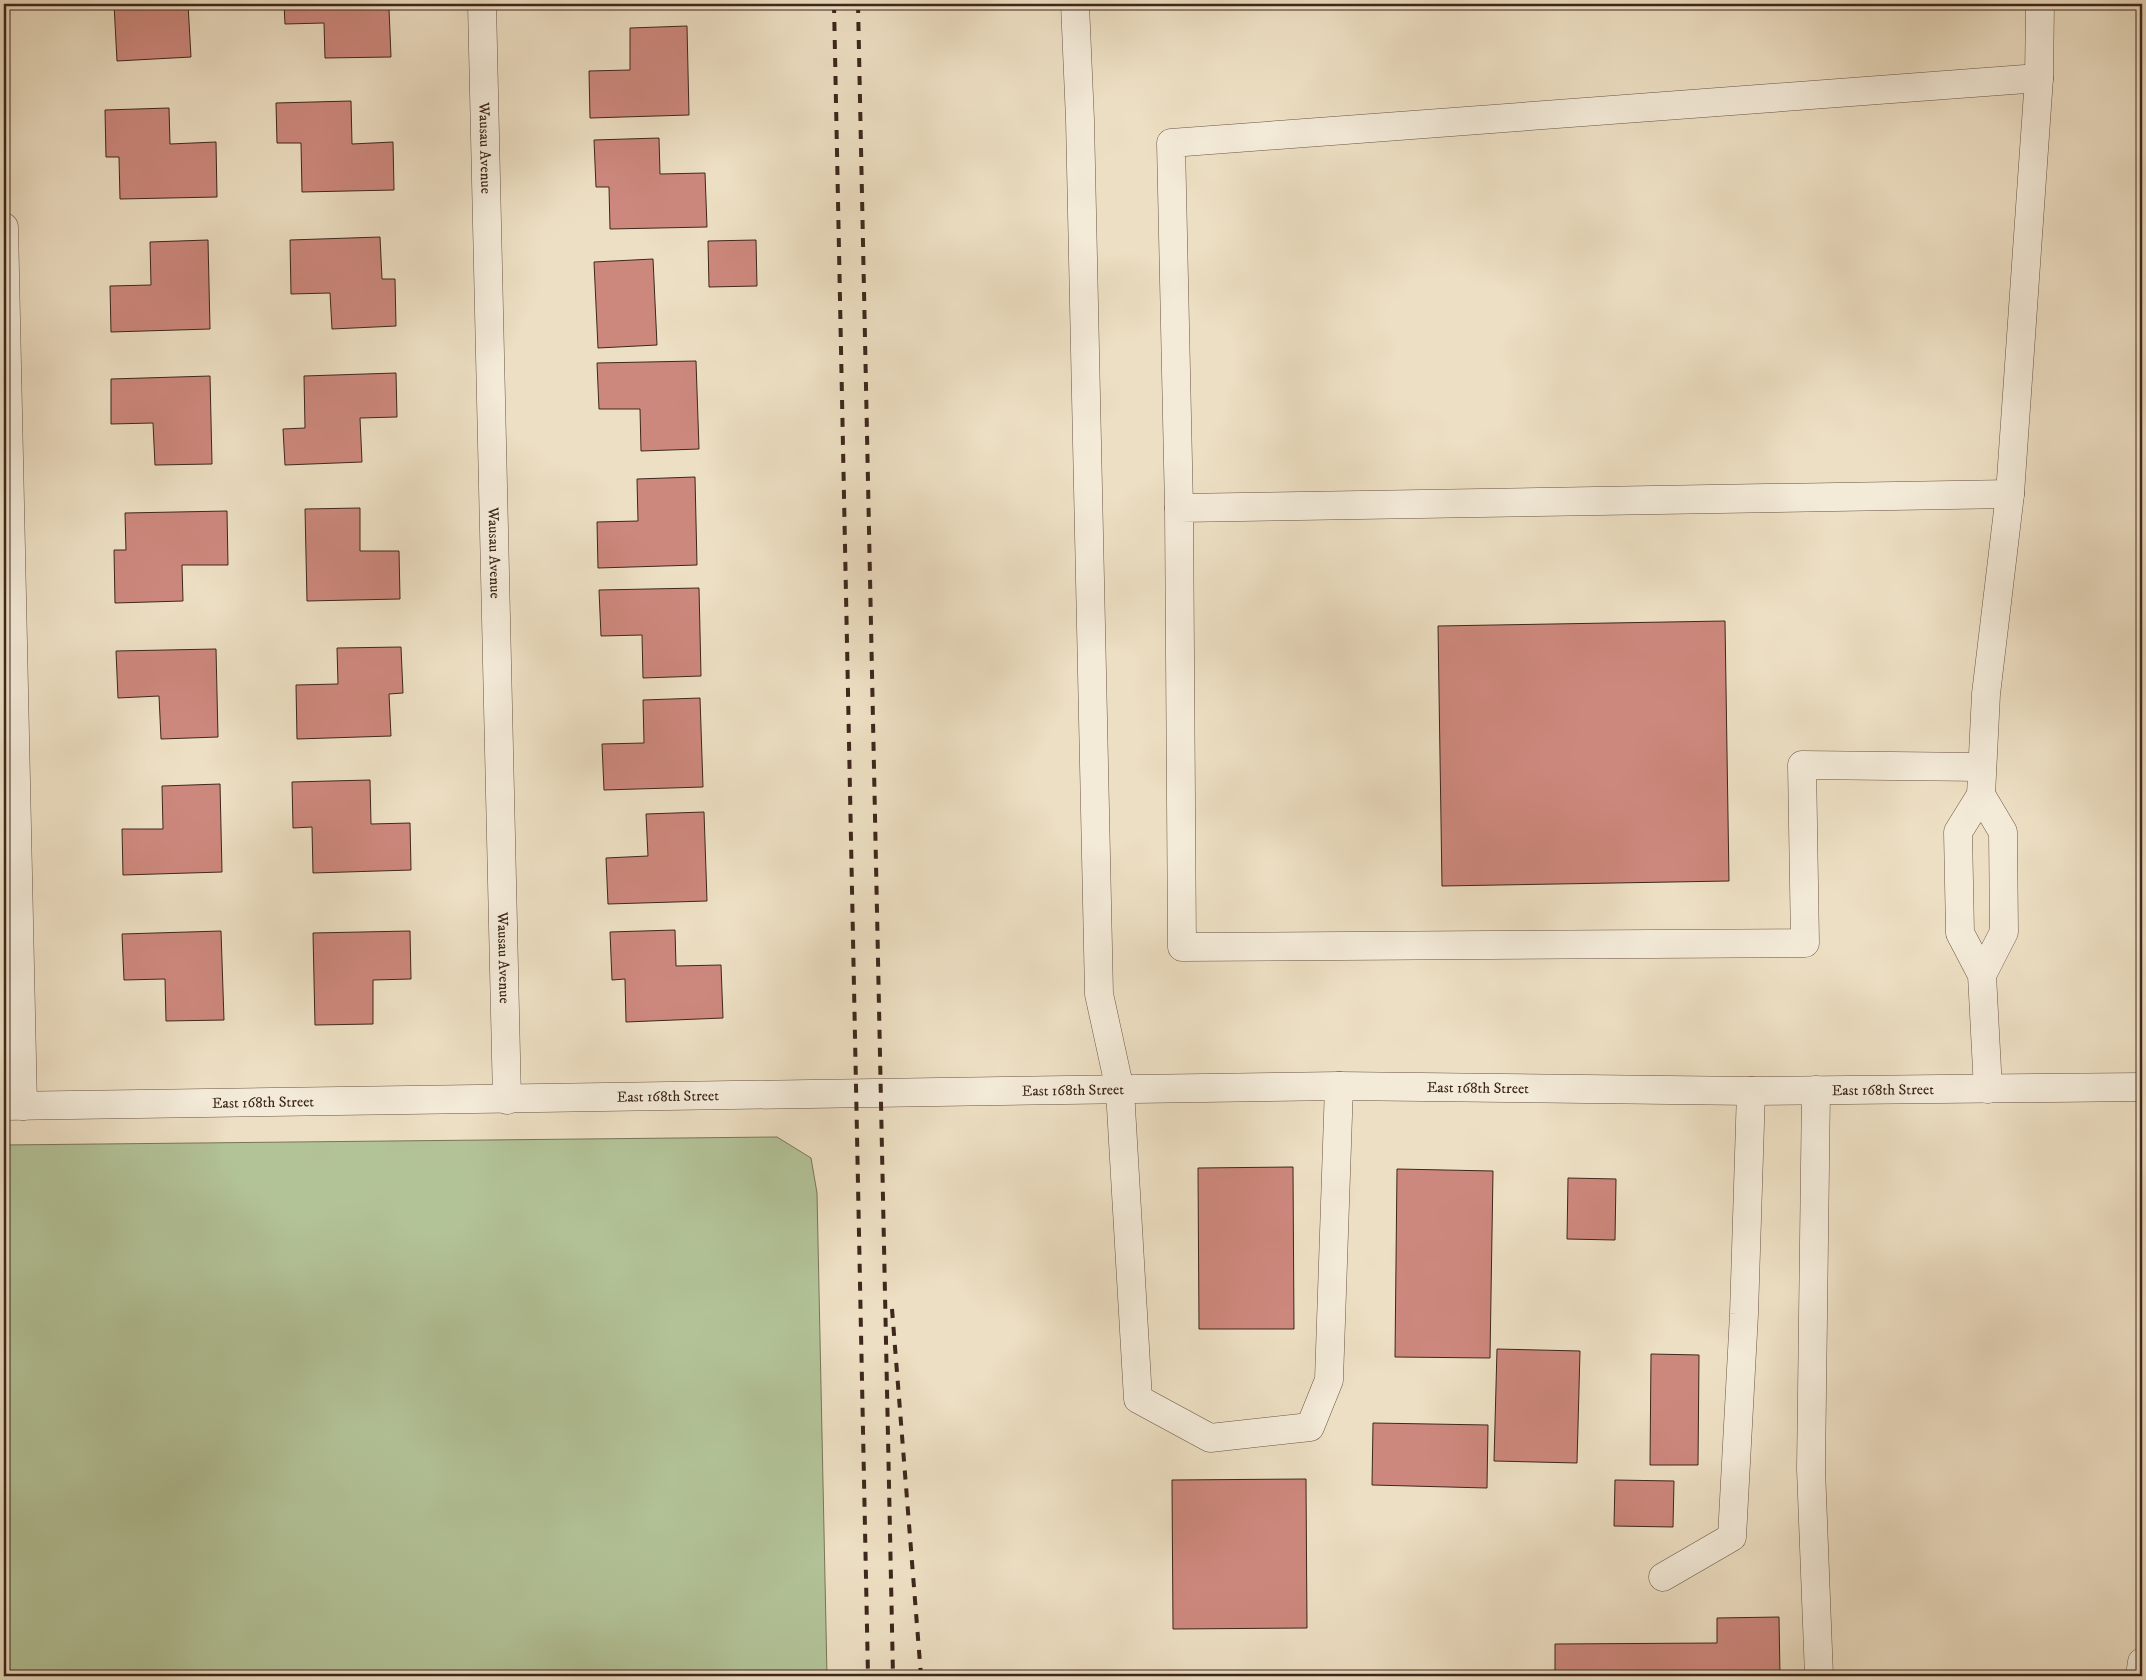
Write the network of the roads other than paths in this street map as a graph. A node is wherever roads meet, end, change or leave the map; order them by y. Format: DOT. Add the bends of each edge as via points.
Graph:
graph roads {
  1 [pos="482,4"];
  2 [pos="1075,4"];
  3 [pos="2040,4"];
  4 [pos="2039,78"];
  5 [pos="4,227"];
  6 [pos="2010,494"];
  7 [pos="1179,508"];
  8 [pos="1982,767"];
  9 [pos="1981,795"];
  10 [pos="1982,975"];
  11 [pos="1339,1086"];
  12 [pos="2142,1087"];
  13 [pos="1988,1089"];
  14 [pos="1120,1090"];
  15 [pos="1816,1090"];
  16 [pos="1751,1091"];
  17 [pos="507,1100"];
  18 [pos="13,1106"];
  19 [pos="1663,1576"];
  20 [pos="2142,1662"];
  21 [pos="1819,1676"];
  22 [pos="2140,1676"];
  1 -- 17 [label="street, Wausau Avenue"];
  2 -- 14 [label="street" via="1081,140 1099,994"];
  3 -- 4 [label="street"];
  4 -- 6 [label="street"];
  4 -- 7 [label="street" via="1171,143"];
  5 -- 18 [label="street"];
  6 -- 7 [label="street"];
  6 -- 8 [label="street" via="1986,694"];
  7 -- 8 [label="street" via="1182,947 1805,942 1802,765"];
  8 -- 9 [label="street"];
  9 -- 10 [label="street" via="2003,832 2004,923 2004,932"];
  9 -- 10 [label="street" via="1958,832 1960,933"];
  10 -- 13 [label="street"];
  11 -- 14 [label="street, East 168th Street"];
  11 -- 14 [label="street" via="1329,1380 1310,1426 1210,1438 1138,1399"];
  11 -- 16 [label="street, East 168th Street"];
  12 -- 13 [label="street, East 168th Street"];
  13 -- 15 [label="street, East 168th Street"];
  14 -- 17 [label="street, East 168th Street"];
  15 -- 16 [label="street, East 168th Street"];
  15 -- 21 [label="street" via="1810,1469"];
  16 -- 19 [label="street" via="1732,1537"];
  17 -- 18 [label="street, East 168th Street"];
  20 -- 22 [label="street"];
}
